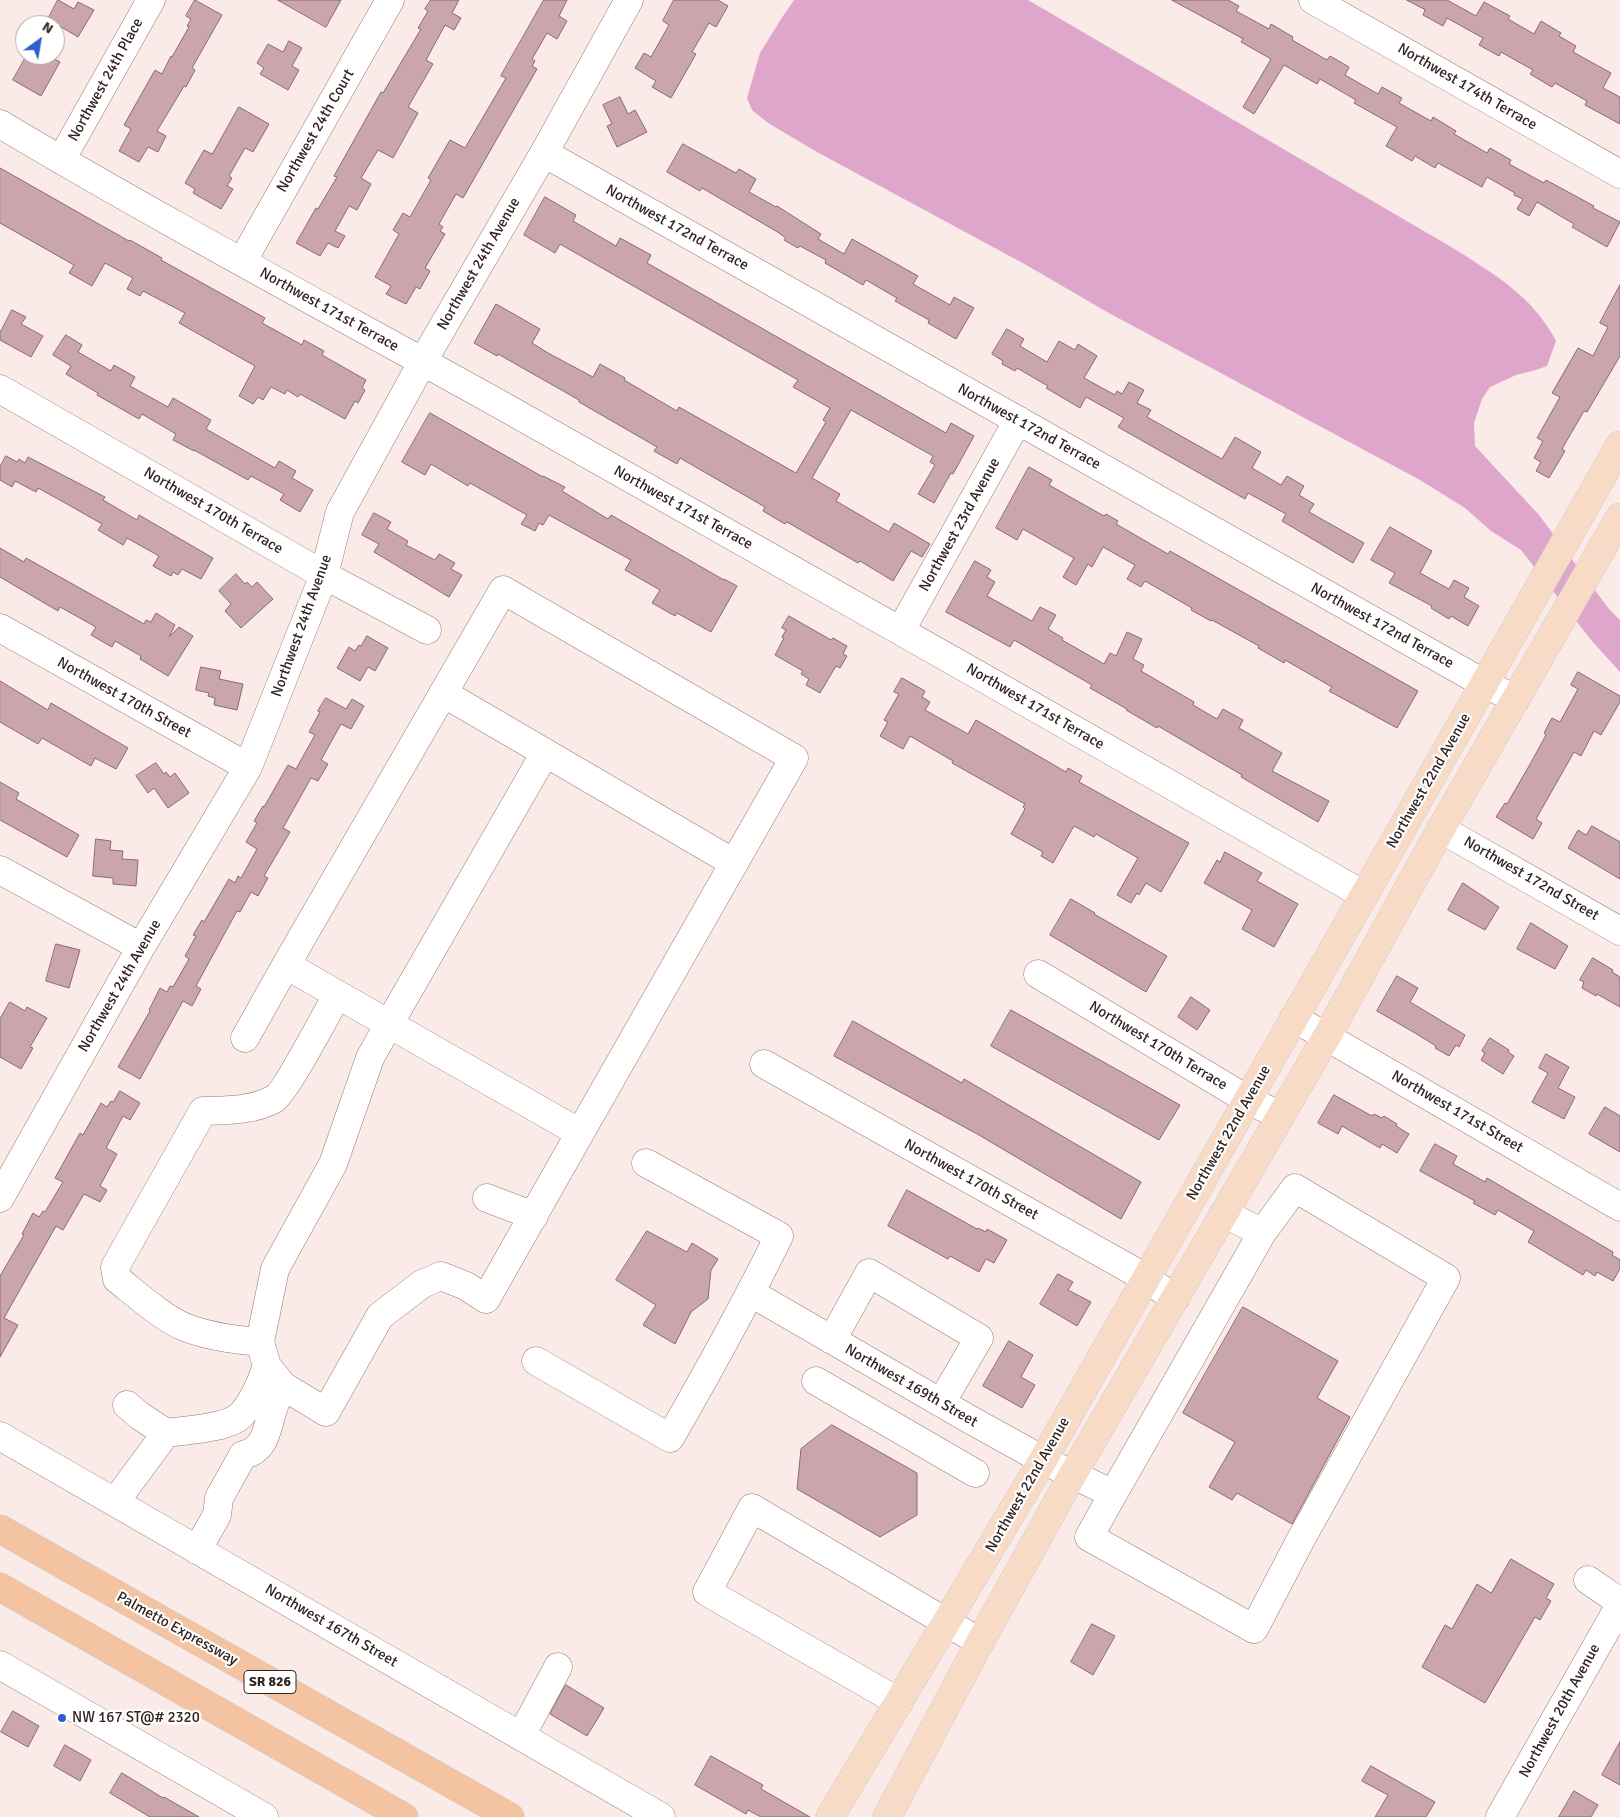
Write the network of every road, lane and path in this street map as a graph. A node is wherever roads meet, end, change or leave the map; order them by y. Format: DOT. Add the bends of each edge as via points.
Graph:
graph roads {
  1 [pos="151,0"];
  2 [pos="390,0"];
  3 [pos="629,0"];
  4 [pos="1313,0"];
  5 [pos="0,124"];
  6 [pos="544,153"];
  7 [pos="61,160"];
  8 [pos="1620,174"];
  9 [pos="242,262"];
  10 [pos="423,362"];
  11 [pos="0,389"];
  12 [pos="1018,420"];
  13 [pos="1620,445"];
  14 [pos="1620,517"];
  15 [pos="324,574"];
  16 [pos="0,628"];
  17 [pos="427,630"];
  18 [pos="901,630"];
  19 [pos="1484,684"];
  20 [pos="442,693"];
  21 [pos="1516,699"];
  22 [pos="545,753"];
  23 [pos="248,767"];
  24 [pos="1441,828"];
  25 [pos="734,863"];
  26 [pos="0,870"];
  27 [pos="1364,895"];
  28 [pos="1620,930"];
  29 [pos="141,947"];
  30 [pos="286,965"];
  31 [pos="1038,974"];
  32 [pos="338,994"];
  33 [pos="1294,1018"];
  34 [pos="388,1024"];
  35 [pos="1327,1036"];
  36 [pos="245,1038"];
  37 [pos="764,1064"];
  38 [pos="1248,1100"];
  39 [pos="1279,1115"];
  40 [pos="580,1132"];
  41 [pos="646,1163"];
  42 [pos="0,1198"];
  43 [pos="488,1198"];
  44 [pos="1620,1207"];
  45 [pos="1224,1213"];
  46 [pos="534,1216"];
  47 [pos="1262,1233"];
  48 [pos="1146,1278"];
  49 [pos="750,1293"];
  50 [pos="1176,1299"];
  51 [pos="832,1340"];
  52 [pos="536,1361"];
  53 [pos="270,1365"];
  54 [pos="816,1381"];
  55 [pos="942,1404"];
  56 [pos="133,1410"];
  57 [pos="969,1419"];
  58 [pos="231,1421"];
  59 [pos="166,1433"];
  60 [pos="0,1436"];
  61 [pos="256,1449"];
  62 [pos="948,1457"];
  63 [pos="1043,1460"];
  64 [pos="975,1473"];
  65 [pos="1073,1474"];
  66 [pos="1113,1494"];
  67 [pos="115,1502"];
  68 [pos="0,1523"];
  69 [pos="0,1529"];
  70 [pos="30,1546"];
  71 [pos="197,1550"];
  72 [pos="1590,1576"];
  73 [pos="0,1587"];
  74 [pos="1620,1603"];
  75 [pos="947,1623"];
  76 [pos="980,1642"];
  77 [pos="0,1665"];
  78 [pos="558,1667"];
  79 [pos="899,1702"];
  80 [pos="521,1736"];
  81 [pos="264,1817"];
  82 [pos="404,1817"];
  83 [pos="510,1817"];
  84 [pos="661,1817"];
  85 [pos="830,1817"];
  86 [pos="888,1817"];
  87 [pos="1500,1817"];
  1 -- 7 [label="street, Northwest 24th Place"];
  2 -- 9 [label="street, Northwest 24th Court"];
  3 -- 6 [label="street, Northwest 24th Avenue"];
  4 -- 8 [label="street, Northwest 174th Terrace"];
  5 -- 7 [label="street, Northwest 171st Terrace"];
  6 -- 10 [label="street, Northwest 24th Avenue"];
  6 -- 12 [label="street, Northwest 172nd Terrace"];
  7 -- 9 [label="street, Northwest 171st Terrace"];
  9 -- 10 [label="street, Northwest 171st Terrace"];
  10 -- 15 [label="street, Northwest 24th Avenue" via="340,512"];
  10 -- 18 [label="street, Northwest 171st Terrace"];
  11 -- 15 [label="street, Northwest 170th Terrace"];
  12 -- 18 [label="street, Northwest 23rd Avenue"];
  12 -- 19 [label="street, Northwest 172nd Terrace"];
  13 -- 19 [label="main road, Northwest 22nd Avenue"];
  14 -- 21 [label="main road"];
  15 -- 17 [label="street, Northwest 170th Terrace"];
  15 -- 23 [label="street, Northwest 24th Avenue"];
  16 -- 23 [label="street, Northwest 170th Street"];
  18 -- 27 [label="street, Northwest 171st Terrace"];
  19 -- 21 [label="street, Northwest 172nd Terrace"];
  19 -- 27 [label="main road, Northwest 22nd Avenue"];
  20 -- 22 [label="street"];
  20 -- 25 [label="street" via="503,590 794,758"];
  20 -- 30 [label="street"];
  21 -- 24 [label="main road"];
  22 -- 25 [label="street"];
  22 -- 34 [label="street"];
  23 -- 29 [label="street, Northwest 24th Avenue"];
  24 -- 28 [label="street, Northwest 172nd Street"];
  24 -- 35 [label="main road"];
  25 -- 40 [label="street"];
  26 -- 29 [label="street"];
  27 -- 33 [label="main road, Northwest 22nd Avenue"];
  29 -- 42 [label="street, Northwest 24th Avenue"];
  30 -- 32 [label="street"];
  30 -- 36 [label="street"];
  31 -- 38 [label="street, Northwest 170th Terrace"];
  32 -- 34 [label="street"];
  32 -- 53 [label="street" via="277,1098 242,1110 203,1111 116,1267 117,1279 154,1308 186,1328 229,1340"];
  33 -- 35 [label="street, Northwest 171st Street"];
  33 -- 38 [label="main road, Northwest 22nd Avenue"];
  34 -- 40 [label="street"];
  34 -- 53 [label="street" via="370,1058 332,1164 274,1269"];
  35 -- 39 [label="main road"];
  35 -- 44 [label="street, Northwest 171st Street"];
  37 -- 48 [label="street, Northwest 170th Street"];
  38 -- 39 [label="street, Northwest 170th Terrace"];
  38 -- 48 [label="main road, Northwest 22nd Avenue"];
  39 -- 45 [label="main road"];
  40 -- 46 [label="street"];
  41 -- 49 [label="street" via="779,1236"];
  43 -- 46 [label="street"];
  45 -- 47 [label="street"];
  45 -- 50 [label="main road"];
  46 -- 53 [label="street" via="486,1299 441,1276 422,1284 380,1316 326,1412"];
  47 -- 66 [label="street"];
  47 -- 66 [label="street" via="1295,1188 1446,1278 1254,1629 1088,1537"];
  48 -- 50 [label="street, Northwest 170th Street"];
  48 -- 63 [label="main road, Northwest 22nd Avenue"];
  49 -- 51 [label="street, Northwest 169th Street"];
  49 -- 52 [label="street" via="670,1438"];
  50 -- 65 [label="main road"];
  51 -- 55 [label="street, Northwest 169th Street"];
  51 -- 55 [label="street" via="869,1273 979,1338"];
  53 -- 58 [label="street" via="241,1416"];
  53 -- 61 [label="street" via="275,1401 266,1434"];
  54 -- 62 [label="street"];
  55 -- 57 [label="street, Northwest 169th Street"];
  56 -- 59 [label="street"];
  57 -- 62 [label="street"];
  57 -- 63 [label="street, Northwest 169th Street"];
  58 -- 59 [label="street"];
  58 -- 61 [label="street"];
  59 -- 67 [label="street"];
  60 -- 67 [label="street, Northwest 167th Street"];
  61 -- 71 [label="street" via="255,1464 231,1507 217,1515"];
  62 -- 64 [label="street"];
  63 -- 65 [label="street, Northwest 169th Street"];
  63 -- 75 [label="main road, Northwest 22nd Avenue"];
  65 -- 66 [label="street, Northwest 169th Street"];
  65 -- 76 [label="main road"];
  67 -- 71 [label="street, Northwest 167th Street"];
  68 -- 70 [label="highway"];
  69 -- 70 [label="highway, Palmetto Expressway / SR 826"];
  70 -- 83 [label="highway, Palmetto Expressway / SR 826"];
  71 -- 80 [label="street, Northwest 167th Street"];
  72 -- 74 [label="street"];
  73 -- 82 [label="highway"];
  74 -- 87 [label="street, Northwest 20th Avenue"];
  75 -- 76 [label="street"];
  75 -- 79 [label="main road, Northwest 22nd Avenue"];
  75 -- 79 [label="street" via="752,1508 707,1592"];
  76 -- 86 [label="main road"];
  77 -- 81 [label="street"];
  78 -- 80 [label="street"];
  79 -- 85 [label="main road, Northwest 22nd Avenue"];
  80 -- 84 [label="street, Northwest 167th Street"];
}
